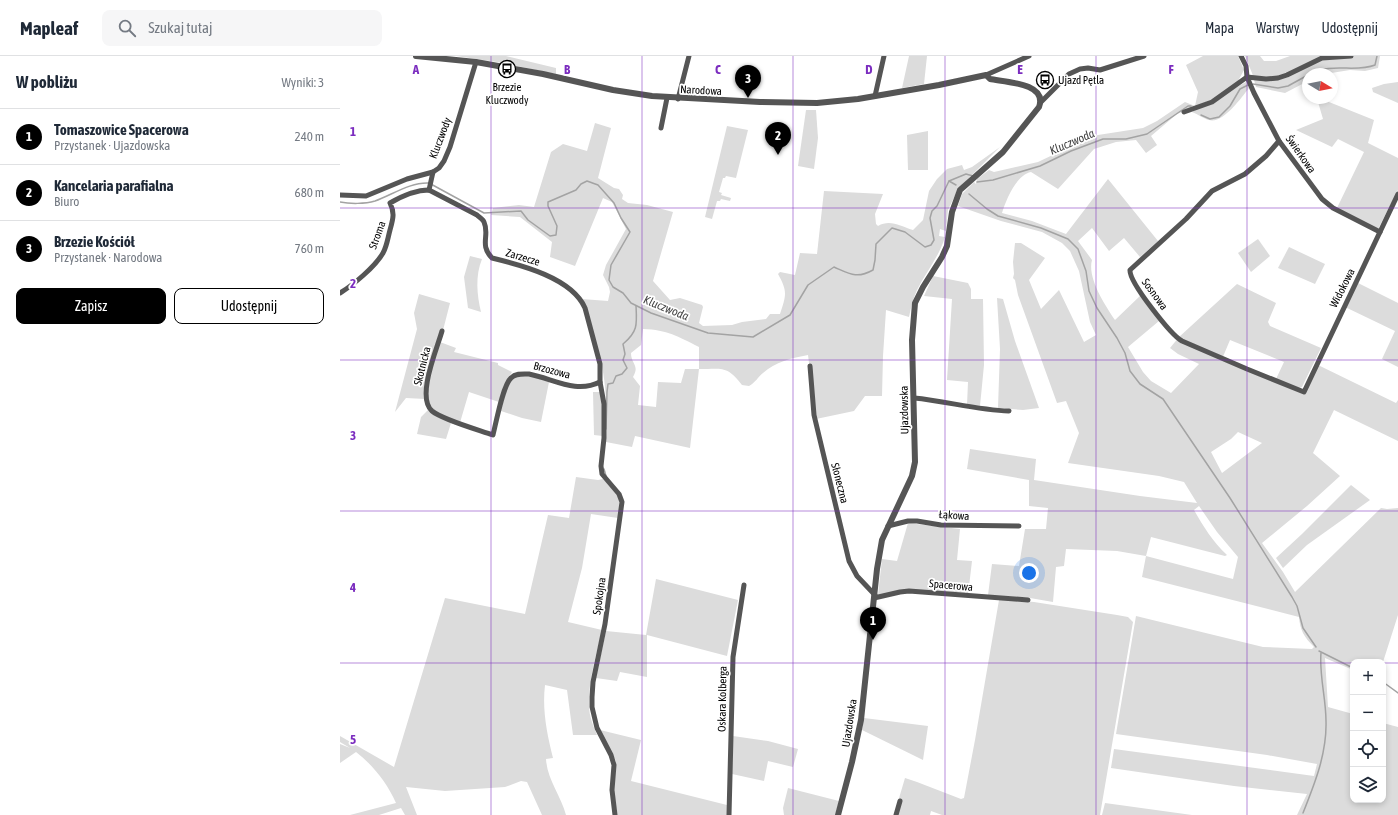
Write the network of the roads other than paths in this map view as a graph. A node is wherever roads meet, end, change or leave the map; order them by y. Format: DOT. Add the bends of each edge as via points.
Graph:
graph roads {
  1 [pos="416,56"];
  2 [pos="689,56"];
  3 [pos="884,56"];
  4 [pos="1029,56"];
  5 [pos="1144,56"];
  6 [pos="1241,56"];
  7 [pos="1352,56"];
  8 [pos="476,62"];
  9 [pos="986,75"];
  10 [pos="1247,77"];
  11 [pos="874,96"];
  12 [pos="667,98"];
  13 [pos="678,99"];
  14 [pos="1040,102"];
  15 [pos="1184,112"];
  16 [pos="661,128"];
  17 [pos="1279,141"];
  18 [pos="433,174"];
  19 [pos="429,189"];
  20 [pos="1398,194"];
  21 [pos="340,195"];
  22 [pos="1380,232"];
  23 [pos="340,293"];
  24 [pos="442,331"];
  25 [pos="810,366"];
  26 [pos="600,382"];
  27 [pos="1304,392"];
  28 [pos="914,398"];
  29 [pos="1009,410"];
  30 [pos="493,435"];
  31 [pos="888,526"];
  32 [pos="1018,526"];
  33 [pos="744,585"];
  34 [pos="874,596"];
  35 [pos="1028,600"];
  36 [pos="900,801"];
  37 [pos="615,815"];
  38 [pos="729,815"];
  39 [pos="838,815"];
  40 [pos="896,815"];
  1 -- 8 [label="street, Narodowa"];
  2 -- 13 [label="street"];
  3 -- 11 [label="street"];
  4 -- 9 [label="street"];
  5 -- 14 [label="street" via="1100,70 1080,69 1069,74"];
  6 -- 10 [label="street, Świerkowa" via="1246,66"];
  7 -- 10 [label="street" via="1322,58 1278,78"];
  8 -- 12 [label="street, Narodowa" via="613,90"];
  8 -- 18 [label="street, Kluczwody" via="450,148 444,161"];
  9 -- 11 [label="street, Narodowa"];
  9 -- 14 [label="street" via="990,79 1028,86 1037,94"];
  10 -- 15 [label="street" via="1212,102"];
  10 -- 17 [label="street, Świerkowa"];
  11 -- 13 [label="street, Narodowa" via="804,104"];
  12 -- 13 [label="street, Narodowa"];
  12 -- 16 [label="street"];
  14 -- 28 [label="street, Ujazdowska" via="1039,107 1006,149 962,187 956,198 947,246 915,303 912,340"];
  17 -- 22 [label="street, Świerkowa" via="1322,199 1333,208"];
  17 -- 27 [label="street, Sosnowa" via="1245,174 1212,192 1130,270 1130,275 1178,339"];
  18 -- 19 [label="street"];
  18 -- 21 [label="street, Kluczwody" via="407,179 366,196"];
  19 -- 23 [label="street, Stroma" via="398,198 390,203 394,216 383,252 351,286"];
  19 -- 26 [label="street, Zarzecze" via="484,221 484,241 492,258 538,271 569,288 582,301 598,358"];
  20 -- 22 [label="street, Widokowa"];
  22 -- 27 [label="street, Widokowa"];
  24 -- 30 [label="street, Skotnicka" via="427,381 428,404 432,411 442,416"];
  25 -- 34 [label="street, Słoneczna" via="814,415 849,561 857,576"];
  26 -- 30 [label="street, Brzozowa" via="591,387 583,387 529,374 515,375 505,386"];
  26 -- 37 [label="street, Spokojna" via="605,418 600,466 602,474 619,494 622,502 605,624 593,682 592,707 597,728 614,765 612,790"];
  28 -- 29 [label="street" via="983,410"];
  28 -- 31 [label="street, Ujazdowska" via="915,462 912,476"];
  31 -- 32 [label="street, Łąkowa" via="908,521 941,525"];
  31 -- 34 [label="street, Ujazdowska" via="879,554"];
  33 -- 38 [label="street, Oskara Kolberga" via="733,657"];
  34 -- 35 [label="street, Spacerowa" via="909,591"];
  34 -- 39 [label="street, Ujazdowska" via="860,727"];
  36 -- 40 [label="street"];
}
